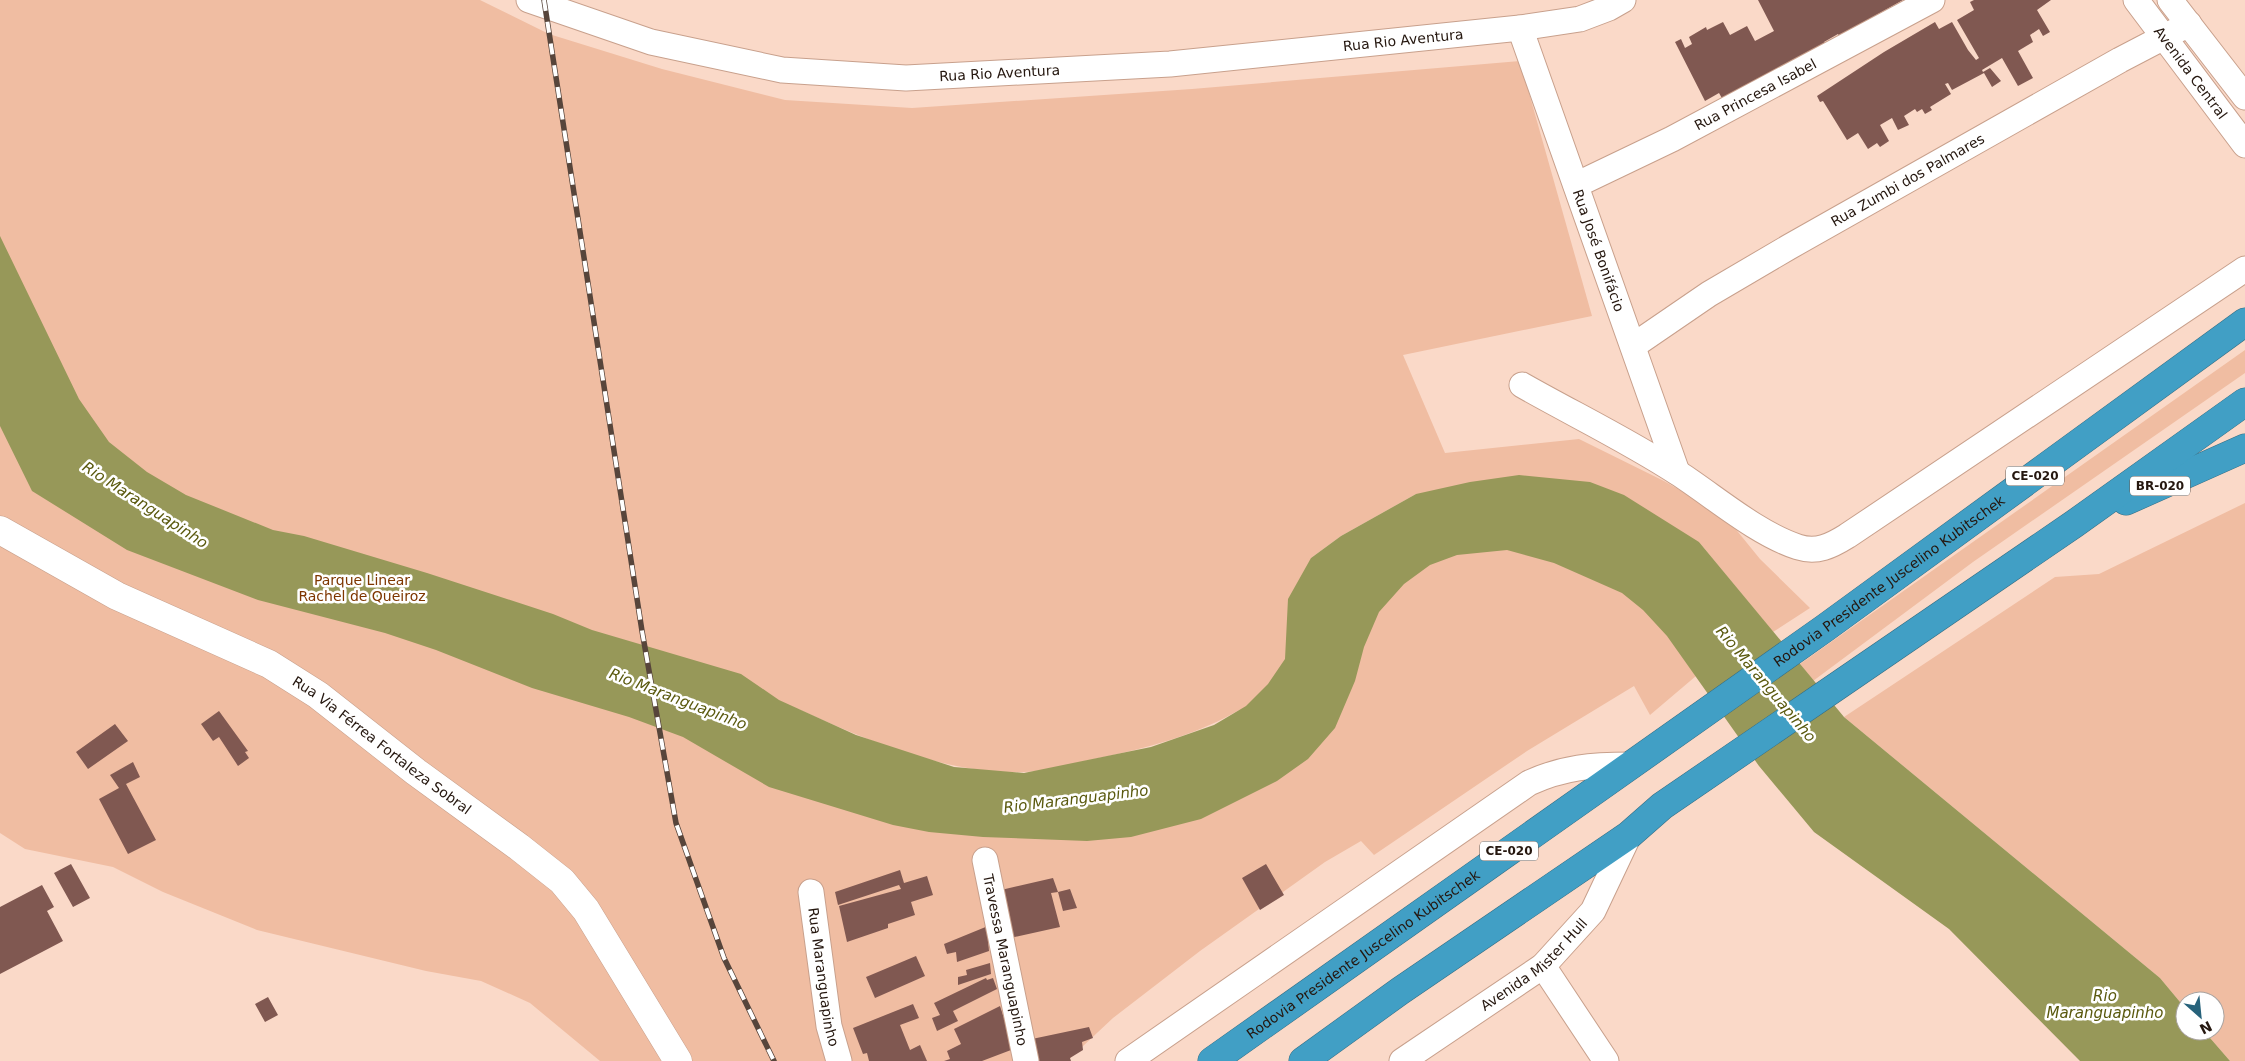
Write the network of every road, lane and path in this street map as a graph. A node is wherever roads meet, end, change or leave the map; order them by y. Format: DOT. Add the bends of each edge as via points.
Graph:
graph roads {
  1 [pos="530,0"];
  2 [pos="1623,0"];
  3 [pos="1932,0"];
  4 [pos="2136,0"];
  5 [pos="2170,0"];
  6 [pos="2189,24"];
  7 [pos="1520,28"];
  8 [pos="2163,38"];
  9 [pos="2245,97"];
  10 [pos="2245,145"];
  11 [pos="1576,185"];
  12 [pos="2245,269"];
  13 [pos="2245,322"];
  14 [pos="1633,346"];
  15 [pos="1522,386"];
  16 [pos="2245,402"];
  17 [pos="2245,448"];
  18 [pos="1677,472"];
  19 [pos="2074,524"];
  20 [pos="0,530"];
  21 [pos="1636,761"];
  22 [pos="1629,835"];
  23 [pos="985,860"];
  24 [pos="811,892"];
  25 [pos="1543,966"];
  26 [pos="678,1061"];
  27 [pos="839,1061"];
  28 [pos="1026,1061"];
  29 [pos="1128,1061"];
  30 [pos="1212,1061"];
  31 [pos="1302,1061"];
  32 [pos="1402,1061"];
  33 [pos="1606,1061"];
  1 -- 7 [label="street, Rua Rio Aventura" via="651,42 782,70 906,78 1170,64"];
  2 -- 7 [label="street, Rua Rio Aventura" via="1580,19"];
  3 -- 11 [label="street, Rua Princesa Isabel" via="1672,139"];
  4 -- 8 [label="street, Avenida Central"];
  5 -- 6 [label="street, Avenida Central"];
  6 -- 8 [label="street, Rua Zumbi dos Palmares"];
  6 -- 9 [label="street, Avenida Central"];
  7 -- 11 [label="street, Rua José Bonifácio"];
  8 -- 10 [label="street, Avenida Central"];
  8 -- 14 [label="street, Rua Zumbi dos Palmares" via="1708,294"];
  11 -- 14 [label="street, Rua José Bonifácio"];
  12 -- 18 [label="street" via="1831,546 1817,550 1778,538"];
  13 -- 21 [label="highway, Rodovia Presidente Juscelino Kubitschek / CE-020" via="1825,628"];
  14 -- 18 [label="street, Rua José Bonifácio"];
  15 -- 18 [label="street"];
  16 -- 19 [label="highway"];
  17 -- 19 [label="highway, BR-020"];
  19 -- 22 [label="highway" via="1662,806"];
  20 -- 26 [label="main road, Rua Via Férrea Fortaleza Sobral" via="117,596 269,664 318,695 416,772 520,847 562,881 586,910"];
  21 -- 29 [label="street" via="1576,767 1529,783"];
  21 -- 30 [label="highway, Rodovia Presidente Juscelino Kubitschek / CE-020"];
  22 -- 25 [label="street, Avenida Mister Hull" via="1593,911"];
  22 -- 31 [label="highway"];
  23 -- 28 [label="street, Travessa Maranguapinho"];
  24 -- 27 [label="street, Rua Maranguapinho" via="829,1026"];
  25 -- 32 [label="street, Avenida Mister Hull"];
  25 -- 33 [label="street"];
}
